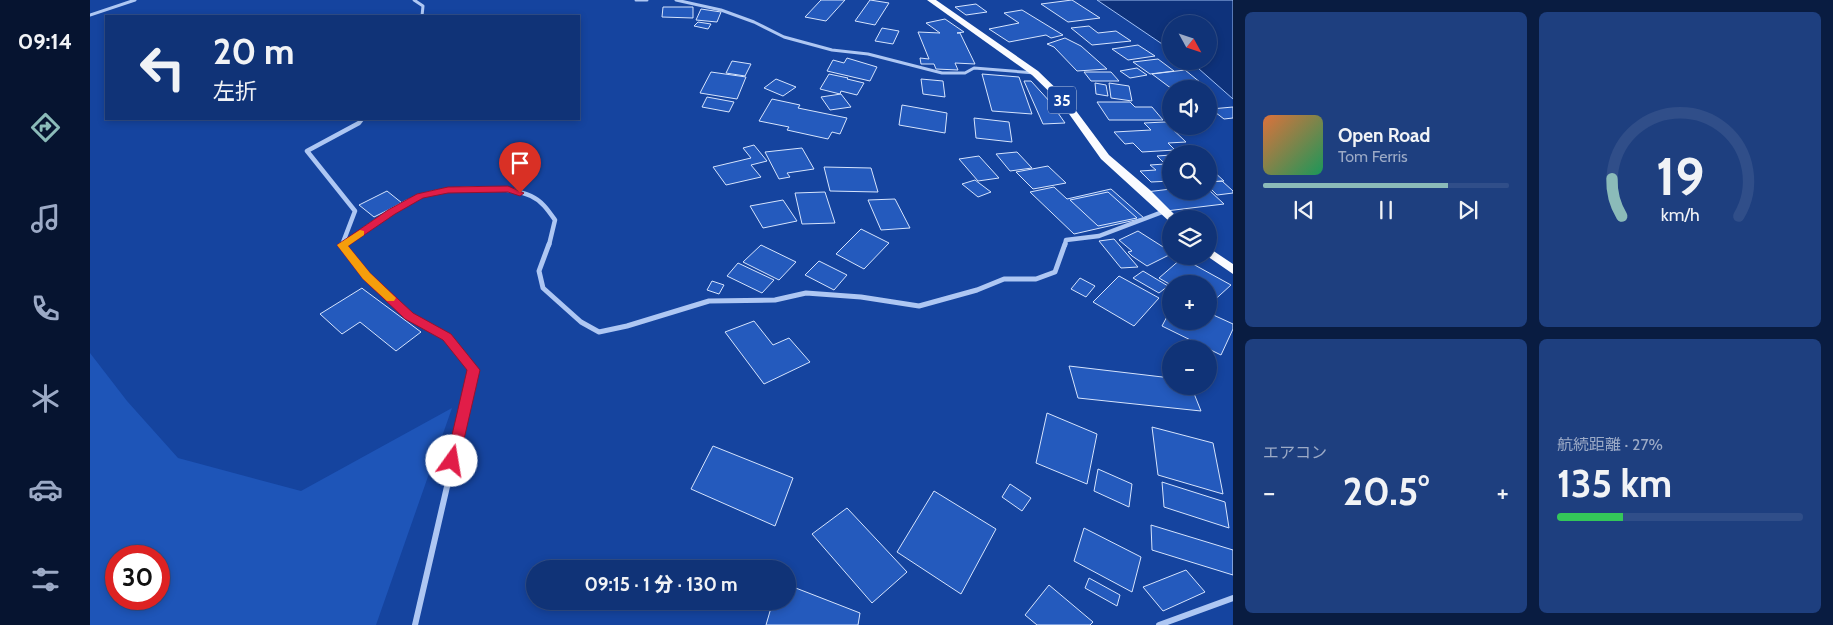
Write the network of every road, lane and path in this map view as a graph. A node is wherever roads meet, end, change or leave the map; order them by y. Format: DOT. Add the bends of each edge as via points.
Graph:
graph roads {
  1 [pos="135,0"];
  2 [pos="414,0"];
  3 [pos="636,0"];
  4 [pos="647,0"];
  5 [pos="676,0"];
  6 [pos="932,0"];
  7 [pos="90,15"];
  8 [pos="422,15"];
  9 [pos="1035,73"];
  10 [pos="361,120"];
  11 [pos="1165,210"];
  12 [pos="1162,212"];
  13 [pos="342,245"];
  14 [pos="1217,258"];
  15 [pos="1233,270"];
  16 [pos="1233,598"];
  17 [pos="415,625"];
  18 [pos="1160,625"];
  1 -- 7 [label="street"];
  2 -- 8 [label="street" via="423,6"];
  3 -- 4 [label="street"];
  5 -- 9 [label="street" via="721,10 784,36 832,50 868,54 942,73 965,73 974,68"];
  6 -- 9 [label="main road, 35"];
  9 -- 11 [label="main road, 35" via="1065,102 1105,157"];
  10 -- 13 [label="street" via="307,151 324,167 354,211"];
  12 -- 13 [label="street" via="1099,236 1066,240 1055,272 1045,276 1004,279 919,306 806,293 767,300 708,301 599,332 581,322 543,288 539,271 555,220 545,204 531,196 508,189 448,190 420,196"];
  13 -- 17 [label="street" via="367,276 409,316 447,337 474,370"];
  14 -- 15 [label="main road"];
  16 -- 18 [label="street"];
}
